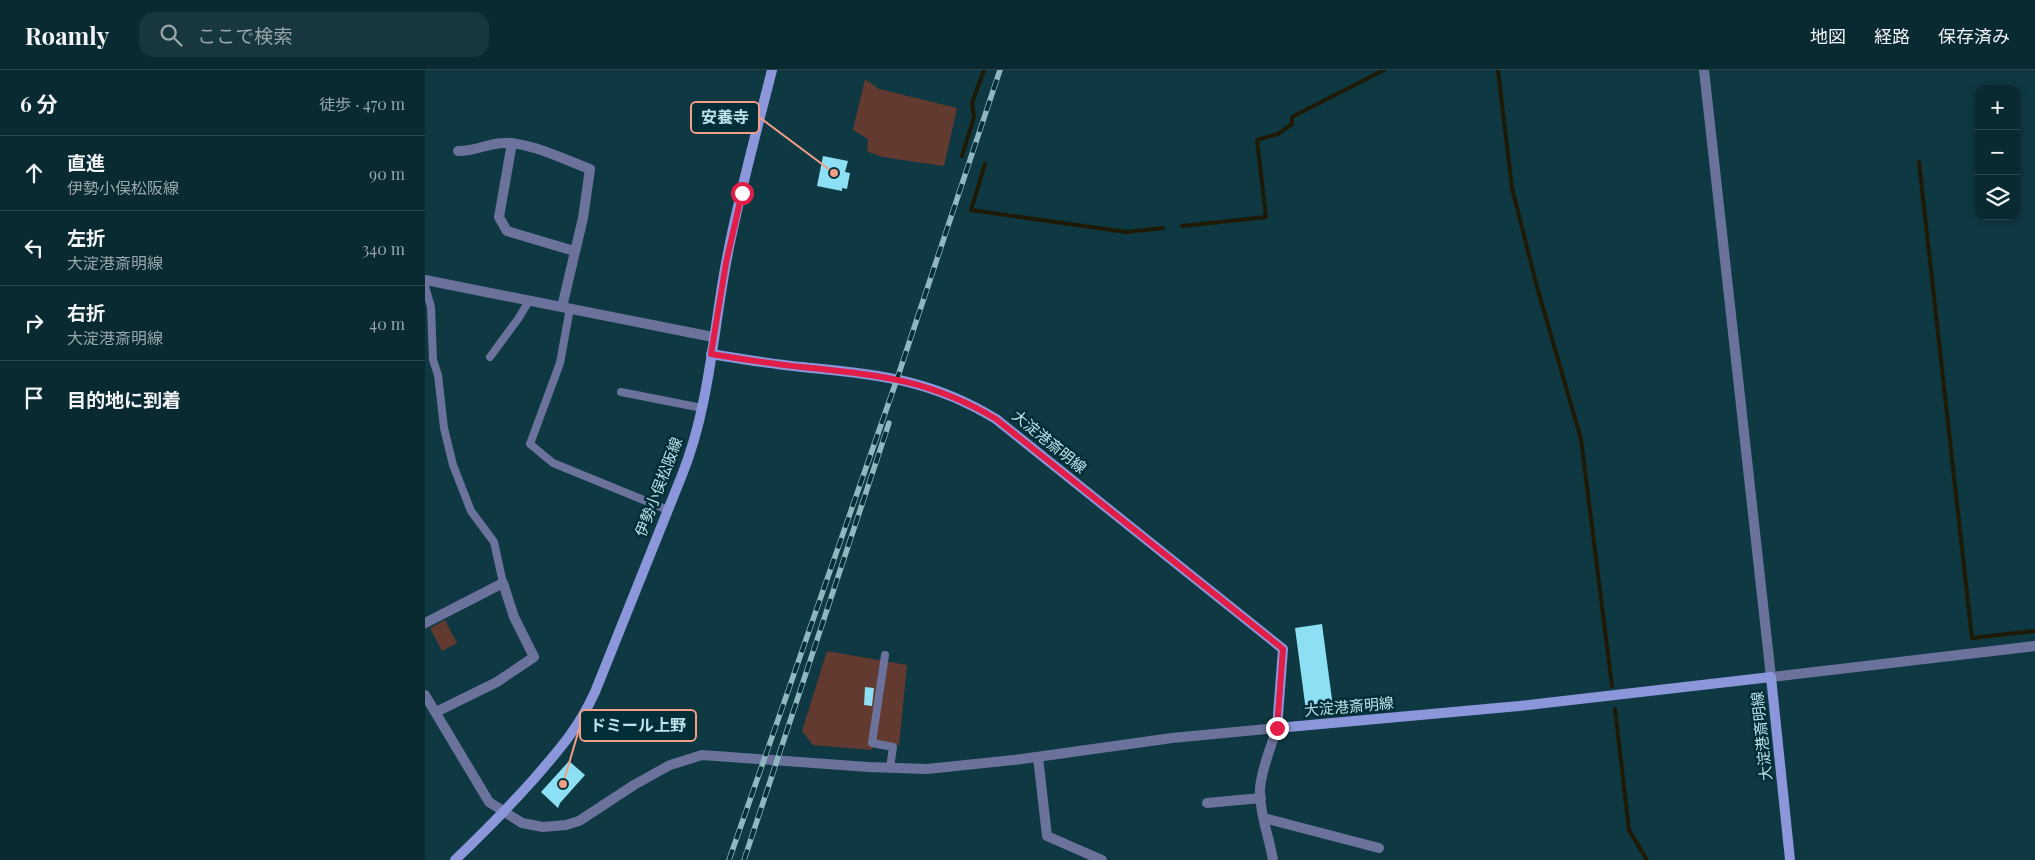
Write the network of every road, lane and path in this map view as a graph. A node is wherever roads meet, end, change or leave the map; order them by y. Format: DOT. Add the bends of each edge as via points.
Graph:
graph roads {
  1 [pos="771,70"];
  2 [pos="1704,70"];
  3 [pos="512,143"];
  4 [pos="458,151"];
  5 [pos="574,251"];
  6 [pos="425,280"];
  7 [pos="425,286"];
  8 [pos="529,301"];
  9 [pos="566,307"];
  10 [pos="713,337"];
  11 [pos="711,354"];
  12 [pos="491,357"];
  13 [pos="621,392"];
  14 [pos="702,408"];
  15 [pos="668,510"];
  16 [pos="503,583"];
  17 [pos="425,623"];
  18 [pos="2035,646"];
  19 [pos="885,655"];
  20 [pos="1771,677"];
  21 [pos="425,695"];
  22 [pos="436,712"];
  23 [pos="1277,728"];
  24 [pos="1038,757"];
  25 [pos="890,768"];
  26 [pos="1261,798"];
  27 [pos="1207,803"];
  28 [pos="504,813"];
  29 [pos="1264,818"];
  30 [pos="1379,848"];
  31 [pos="455,860"];
  32 [pos="1102,860"];
  33 [pos="1273,860"];
  34 [pos="1789,860"];
  1 -- 10 [label="main road, 伊勢小俣松阪線" via="735,222"];
  2 -- 20 [label="street"];
  3 -- 4 [label="street"];
  3 -- 5 [label="street" via="499,217 507,231"];
  3 -- 5 [label="street" via="590,169 583,218"];
  5 -- 9 [label="street"];
  6 -- 8 [label="street"];
  7 -- 16 [label="lane" via="431,307 433,360 453,465 471,511 494,542"];
  8 -- 9 [label="street"];
  8 -- 12 [label="lane"];
  9 -- 10 [label="street"];
  9 -- 15 [label="lane" via="560,363 531,444 553,463"];
  10 -- 11 [label="main road, 伊勢小俣松阪線"];
  11 -- 14 [label="main road, 伊勢小俣松阪線"];
  11 -- 23 [label="main road, 大淀港斎明線" via="891,377 953,396 996,419 1283,649"];
  13 -- 14 [label="lane"];
  14 -- 15 [label="main road, 伊勢小俣松阪線" via="690,454"];
  15 -- 28 [label="main road, 伊勢小俣松阪線" via="580,723"];
  16 -- 17 [label="street"];
  16 -- 22 [label="street" via="514,617 534,657 497,682"];
  18 -- 20 [label="street"];
  19 -- 25 [label="lane" via="872,743 893,747"];
  20 -- 23 [label="main road, 大淀港斎明線"];
  20 -- 34 [label="main road, 大淀港斎明線"];
  21 -- 22 [label="street"];
  22 -- 28 [label="street" via="485,797"];
  23 -- 24 [label="street" via="1119,744"];
  23 -- 26 [label="street" via="1264,767"];
  24 -- 25 [label="street" via="961,767"];
  24 -- 32 [label="street" via="1047,836"];
  25 -- 28 [label="street" via="702,755 670,765 595,812 566,825 531,826"];
  26 -- 27 [label="street"];
  26 -- 29 [label="street"];
  28 -- 31 [label="main road, 伊勢小俣松阪線"];
  29 -- 30 [label="street"];
  29 -- 33 [label="street"];
}
